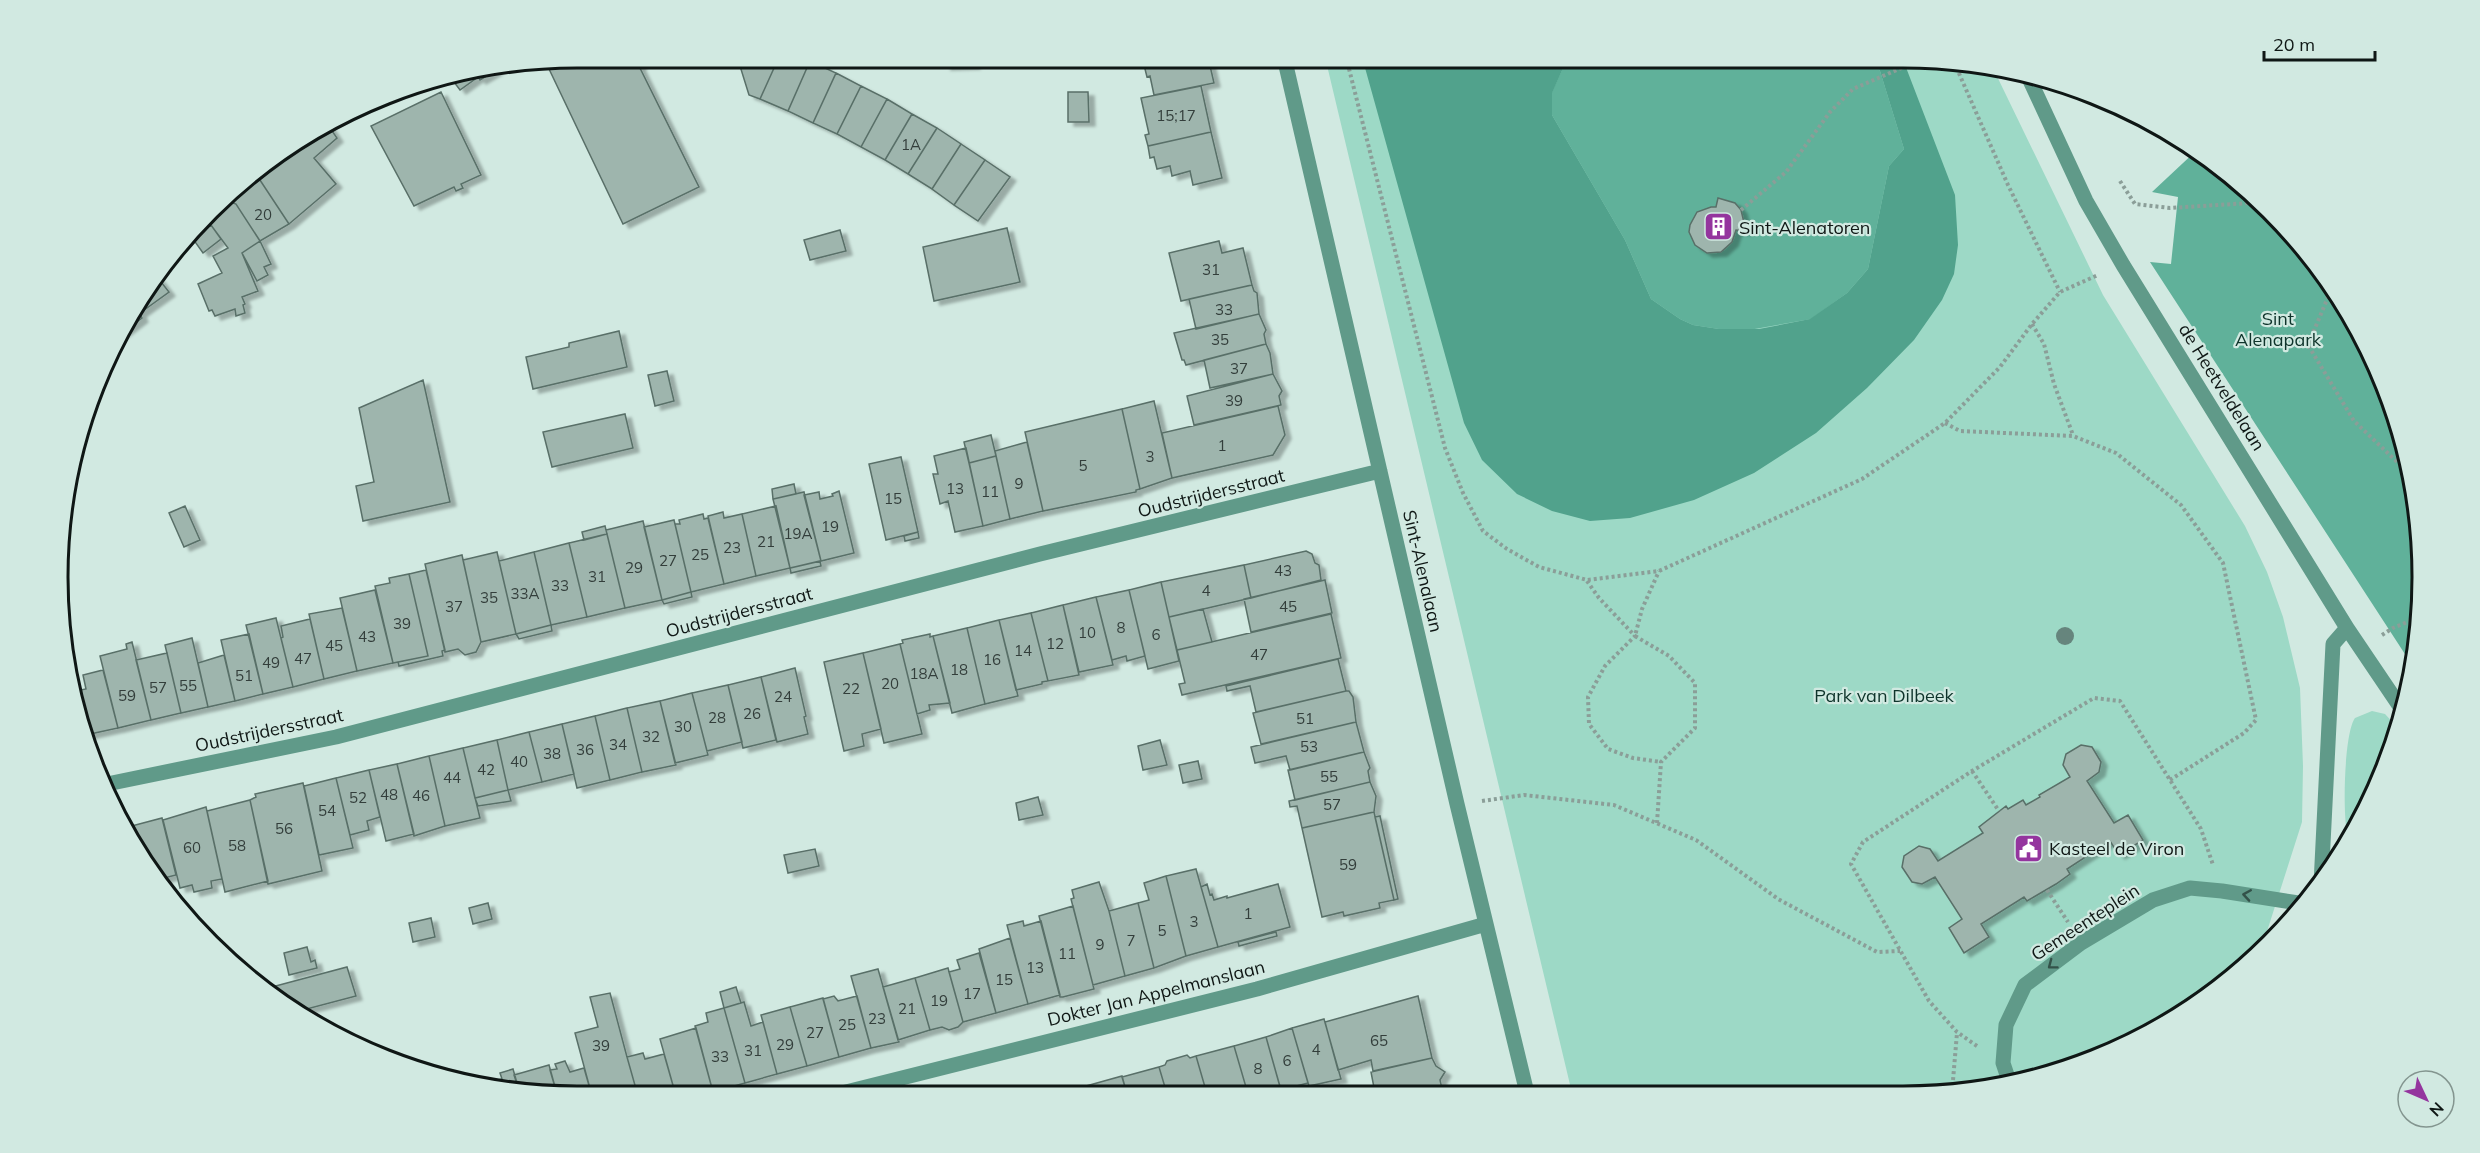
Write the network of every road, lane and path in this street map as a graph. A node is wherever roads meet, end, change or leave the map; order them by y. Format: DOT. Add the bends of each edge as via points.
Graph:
graph roads {
  1 [pos="1287,68"];
  2 [pos="1349,68"];
  3 [pos="1901,68"];
  4 [pos="1958,71"];
  5 [pos="2032,84"];
  6 [pos="2120,181"];
  7 [pos="2248,203"];
  8 [pos="1741,210"];
  9 [pos="2123,265"];
  10 [pos="2060,292"];
  11 [pos="2328,296"];
  12 [pos="2032,324"];
  13 [pos="1945,423"];
  14 [pos="2073,435"];
  15 [pos="2400,465"];
  16 [pos="1380,471"];
  17 [pos="1659,571"];
  18 [pos="1587,580"];
  19 [pos="2410,621"];
  20 [pos="2347,628"];
  21 [pos="1635,636"];
  22 [pos="2362,650"];
  23 [pos="2397,702"];
  24 [pos="1661,762"];
  25 [pos="1972,771"];
  26 [pos="2170,780"];
  27 [pos="111,783"];
  28 [pos="1457,804"];
  29 [pos="1999,812"];
  30 [pos="1657,823"];
  31 [pos="2322,866"];
  32 [pos="2047,890"];
  33 [pos="2222,891"];
  34 [pos="2055,902"];
  35 [pos="2294,902"];
  36 [pos="1486,924"];
  37 [pos="1900,951"];
  38 [pos="1957,1032"];
  39 [pos="2003,1063"];
  40 [pos="2007,1075"];
  41 [pos="1953,1083"];
  42 [pos="870,1086"];
  43 [pos="1525,1086"];
  1 -- 16 [label="street, Sint-Alenalaan"];
  2 -- 18 [label="path" via="1444,448 1462,493 1483,531 1507,549 1539,567"];
  3 -- 8 [label="path" via="1853,89 1830,112 1786,172"];
  4 -- 10 [label="path"];
  5 -- 9 [label="street, de Heetveldelaan" via="2086,201"];
  6 -- 7 [label="path" via="2135,204 2170,208"];
  9 -- 10 [label="path"];
  9 -- 20 [label="street, de Heetveldelaan"];
  10 -- 12 [label="path"];
  11 -- 15 [label="path" via="2308,345 2354,421"];
  12 -- 13 [label="path" via="2000,368"];
  12 -- 14 [label="path" via="2044,344"];
  13 -- 14 [label="path" via="1960,431"];
  13 -- 17 [label="path" via="1862,479"];
  14 -- 26 [label="path" via="2116,453 2181,505 2223,563 2256,720 2244,733"];
  16 -- 27 [label="street, Oudstrijdersstraat" via="1040,554 336,737"];
  16 -- 28 [label="street, Sint-Alenalaan"];
  17 -- 18 [label="path"];
  17 -- 21 [label="path"];
  18 -- 21 [label="path"];
  19 -- 22 [label="path" via="2392,628"];
  20 -- 22 [label="street, de Heetveldelaan"];
  20 -- 31 [label="street" via="2333,644"];
  21 -- 24 [label="path" via="1669,656 1695,683 1695,728"];
  21 -- 24 [label="path" via="1605,666 1588,697 1589,724 1608,749 1632,758"];
  22 -- 23 [label="street, de Heetveldelaan"];
  24 -- 30 [label="path"];
  25 -- 26 [label="path" via="2094,698 2120,701"];
  25 -- 29 [label="path"];
  25 -- 37 [label="path" via="1863,842 1851,864"];
  26 -- 33 [label="path" via="2201,829"];
  28 -- 30 [label="path" via="1524,795 1614,805"];
  28 -- 36 [label="street, Sint-Alenalaan"];
  30 -- 37 [label="path" via="1696,840 1778,898 1877,952"];
  32 -- 34 [label="path"];
  35 -- 33 [label="street, Gemeenteplein, one-way"];
  33 -- 39 [label="street, Gemeenteplein, one-way" via="2190,888 2153,900 2081,943 2025,985 2006,1025"];
  36 -- 42 [label="street, Dokter Jan Appelmanslaan" via="1257,989"];
  36 -- 43 [label="street, Sint-Alenalaan"];
  37 -- 38 [label="path" via="1929,1000"];
  38 -- 39 [label="path"];
  38 -- 41 [label="path"];
  39 -- 40 [label="street, Gemeenteplein"];
}
